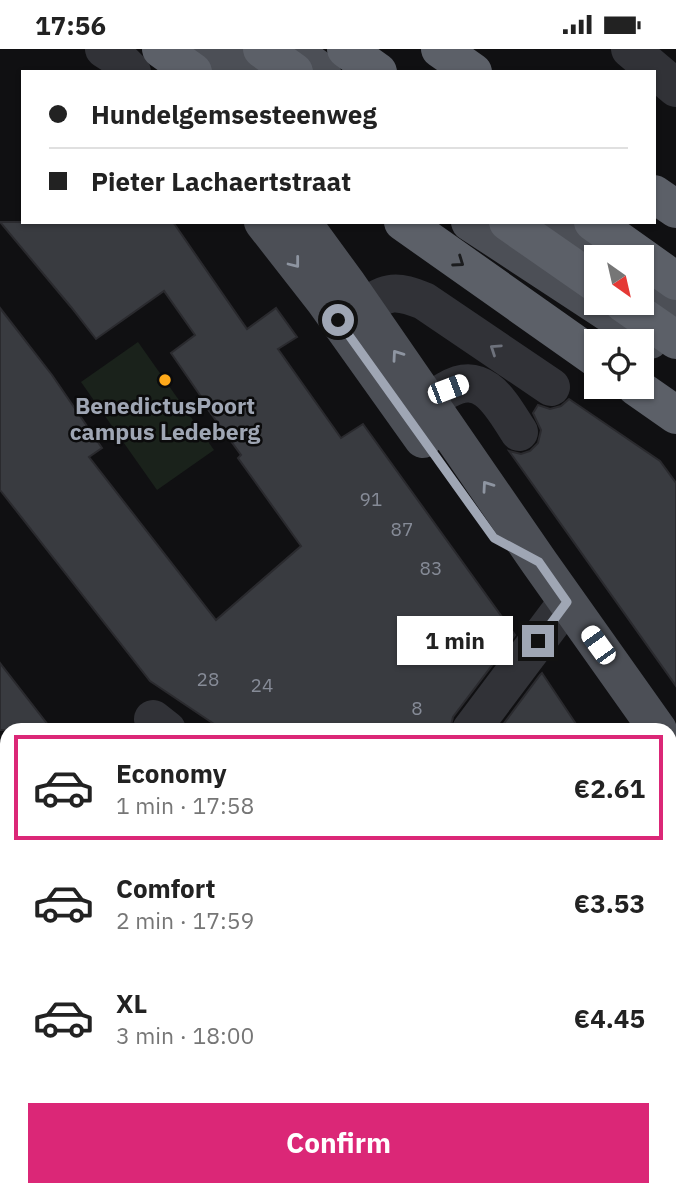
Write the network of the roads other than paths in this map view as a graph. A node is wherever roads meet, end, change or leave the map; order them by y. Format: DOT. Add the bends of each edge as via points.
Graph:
graph roads {
  1 [pos="104,49"];
  2 [pos="161,49"];
  3 [pos="346,49"];
  4 [pos="440,49"];
  5 [pos="631,49"];
  6 [pos="236,59"];
  7 [pos="302,62"];
  8 [pos="130,70"];
  9 [pos="190,70"];
  10 [pos="375,70"];
  11 [pos="470,70"];
  12 [pos="656,70"];
  13 [pos="656,70"];
  14 [pos="675,86"];
  15 [pos="656,195"];
  16 [pos="676,209"];
  17 [pos="265,224"];
  18 [pos="303,224"];
  19 [pos="406,224"];
  20 [pos="473,224"];
  21 [pos="511,224"];
  22 [pos="545,224"];
  23 [pos="596,224"];
  24 [pos="584,250"];
  25 [pos="584,275"];
  26 [pos="676,281"];
  27 [pos="654,298"];
  28 [pos="363,307"];
  29 [pos="676,312"];
  30 [pos="641,315"];
  31 [pos="676,340"];
  32 [pos="584,350"];
  33 [pos="676,357"];
  34 [pos="551,387"];
  35 [pos="653,399"];
  36 [pos="411,401"];
  37 [pos="676,415"];
  38 [pos="519,432"];
  39 [pos="567,602"];
  40 [pos="476,723"];
  41 [pos="653,723"];
  1 -- 8 [label="street"];
  2 -- 9 [label="highway"];
  3 -- 10 [label="highway"];
  4 -- 11 [label="highway"];
  5 -- 13 [label="street"];
  6 -- 7 [label="highway"];
  12 -- 14 [label="street"];
  15 -- 16 [label="highway"];
  17 -- 36 [label="main road, one-way"];
  18 -- 28 [label="main road"];
  19 -- 32 [label="highway, one-way"];
  20 -- 33 [label="main road"];
  21 -- 25 [label="highway"];
  22 -- 24 [label="main road"];
  23 -- 26 [label="highway"];
  27 -- 29 [label="main road"];
  34 -- 28 [label="street, one-way" via="424,301 388,293"];
  36 -- 28 [label="main road, one-way"];
  30 -- 31 [label="highway"];
  35 -- 37 [label="highway"];
  36 -- 38 [label="street" via="464,383 477,384 499,402"];
  36 -- 39 [label="main road"];
  39 -- 40 [label="street"];
  39 -- 41 [label="main road"];
}
